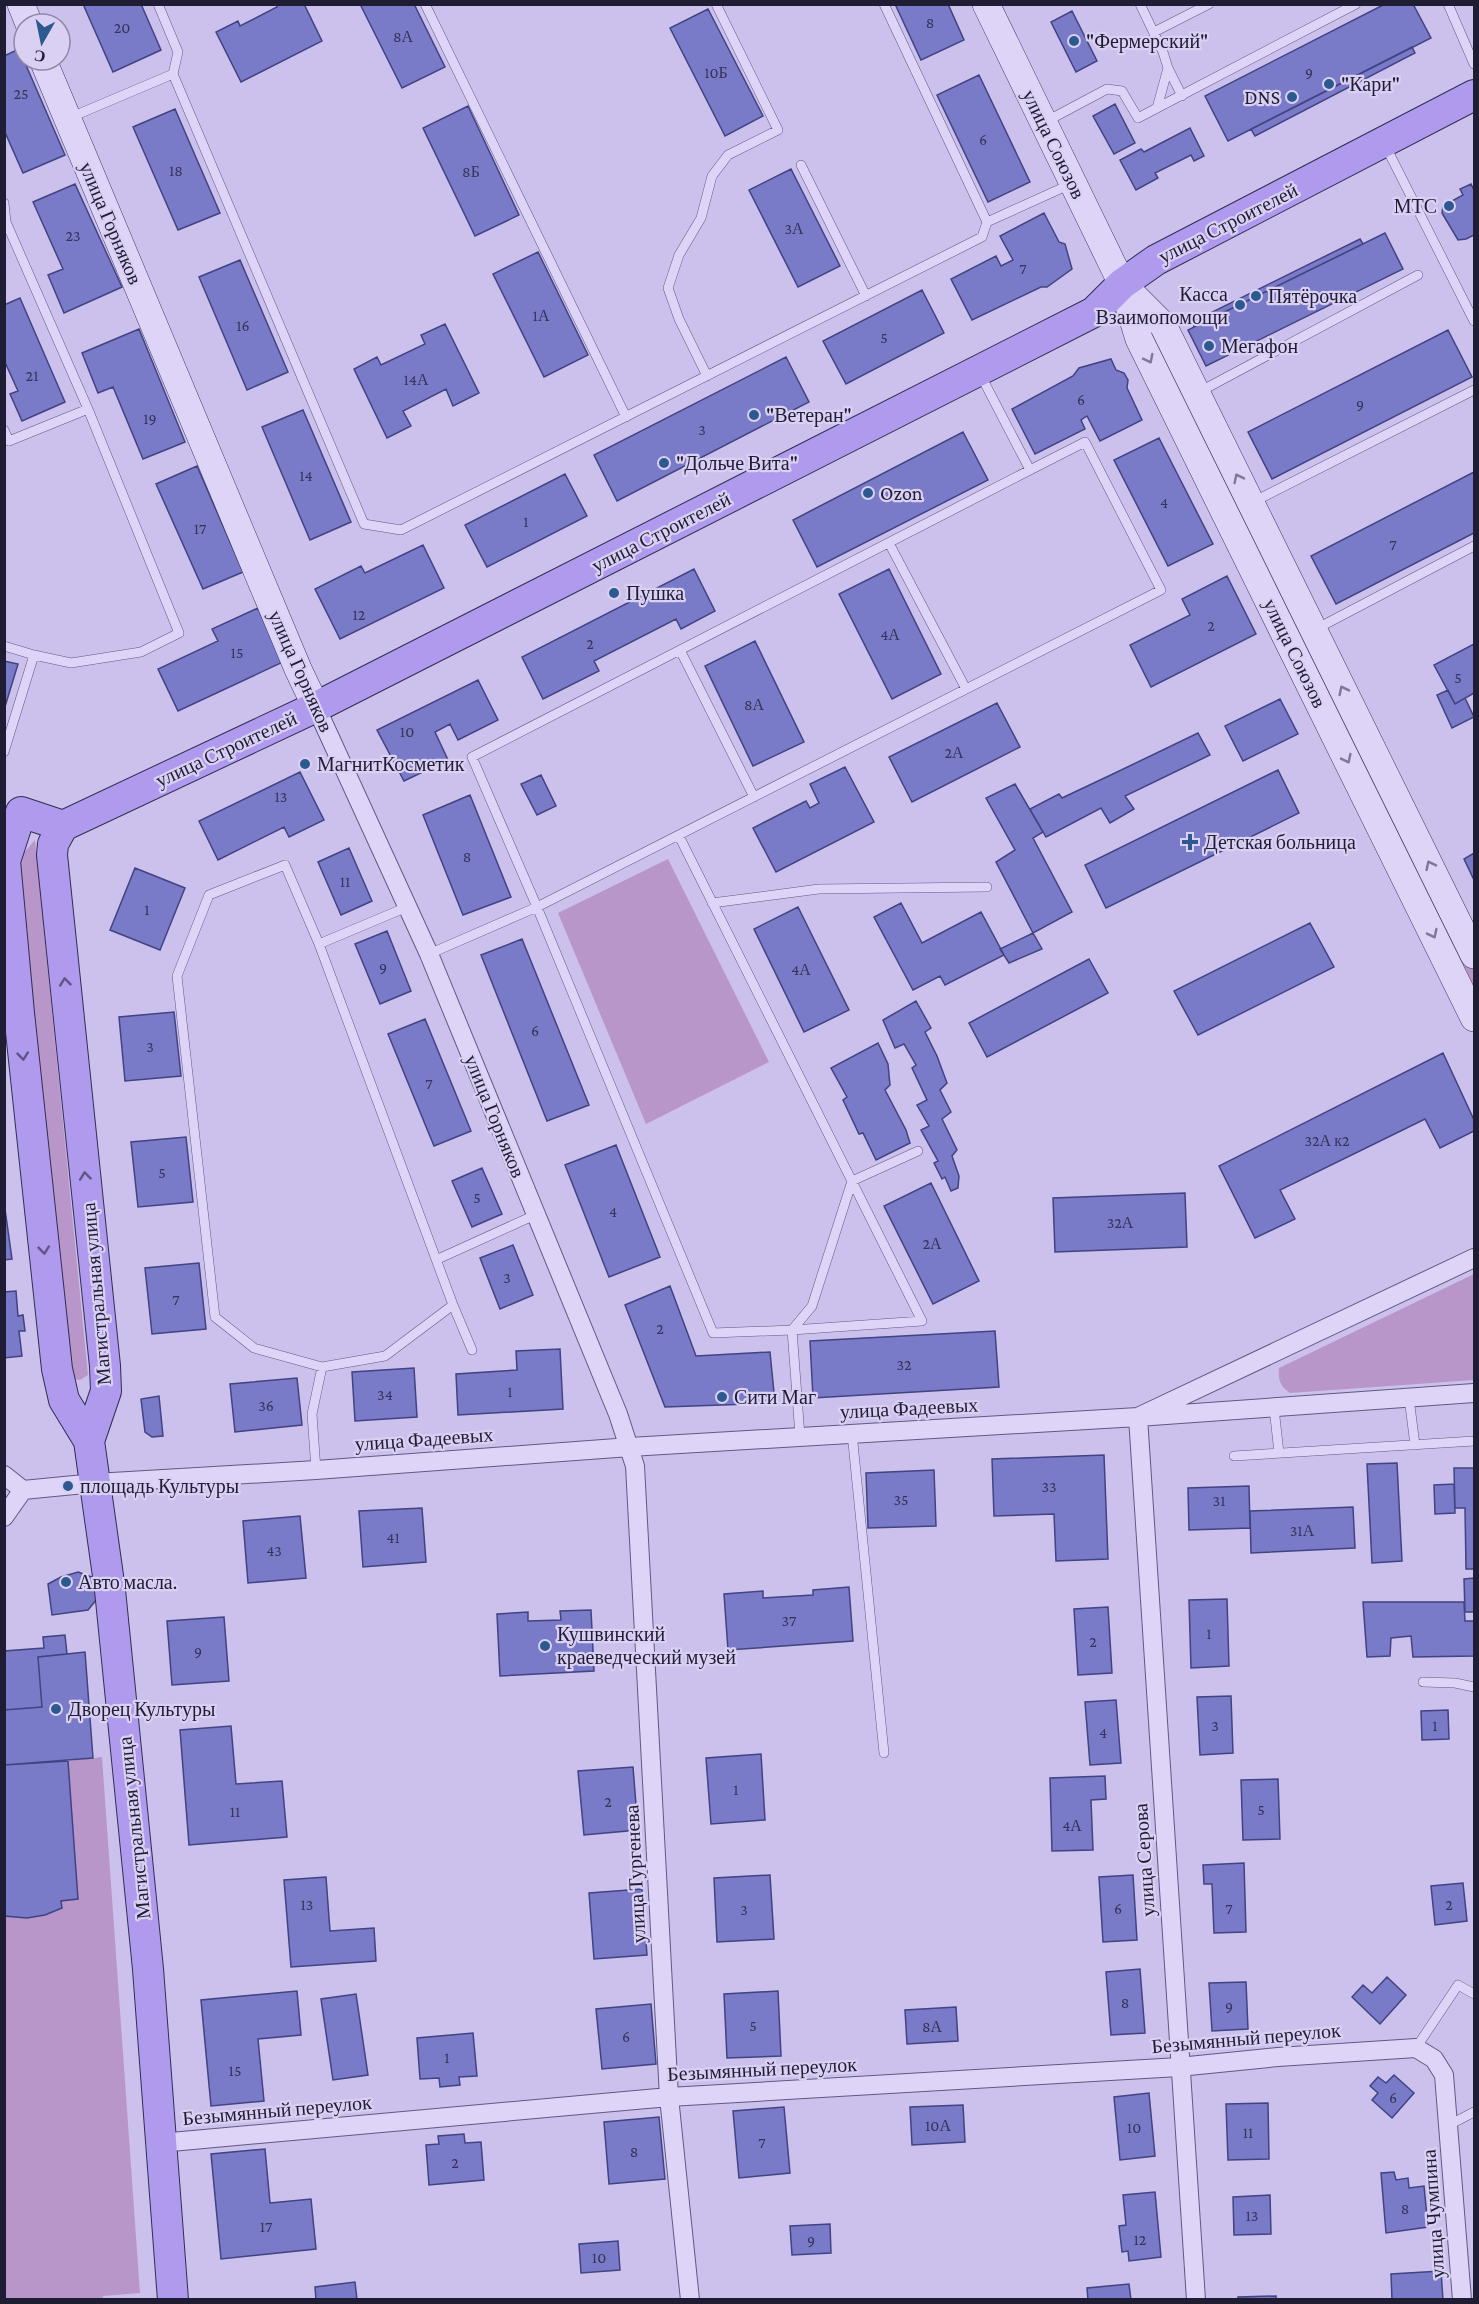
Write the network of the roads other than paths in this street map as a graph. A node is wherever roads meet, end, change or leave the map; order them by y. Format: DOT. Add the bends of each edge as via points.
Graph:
graph roads {
  1 [pos="158,4"];
  2 [pos="425,4"];
  3 [pos="717,4"];
  4 [pos="884,4"];
  5 [pos="986,4"];
  6 [pos="1140,4"];
  7 [pos="1209,4"];
  8 [pos="1356,4"];
  9 [pos="1448,4"];
  10 [pos="1154,32"];
  11 [pos="1474,64"];
  12 [pos="1168,68"];
  13 [pos="49,72"];
  14 [pos="173,74"];
  15 [pos="1474,95"];
  16 [pos="1182,96"];
  17 [pos="1157,108"];
  18 [pos="68,119"];
  19 [pos="1044,123"];
  20 [pos="1384,143"];
  21 [pos="801,165"];
  22 [pos="1073,183"];
  23 [pos="4,203"];
  24 [pos="5,222"];
  25 [pos="987,222"];
  26 [pos="1418,275"];
  27 [pos="1122,284"];
  28 [pos="866,296"];
  29 [pos="1474,321"];
  30 [pos="978,371"];
  31 [pos="707,376"];
  32 [pos="1474,390"];
  33 [pos="1197,393"];
  34 [pos="88,409"];
  35 [pos="626,417"];
  36 [pos="4,430"];
  37 [pos="1030,470"];
  38 [pos="1251,504"];
  39 [pos="1270,542"];
  40 [pos="889,543"];
  41 [pos="1474,546"];
  42 [pos="1245,553"];
  43 [pos="1314,630"];
  44 [pos="4,646"];
  45 [pos="680,650"];
  46 [pos="34,655"];
  47 [pos="966,690"];
  48 [pos="316,707"];
  49 [pos="1358,719"];
  50 [pos="1334,732"];
  51 [pos="4,752"];
  52 [pos="754,797"];
  53 [pos="13,809"];
  54 [pos="63,826"];
  55 [pos="679,836"];
  56 [pos="987,887"];
  57 [pos="712,903"];
  58 [pos="407,907"];
  59 [pos="537,907"];
  60 [pos="319,944"];
  61 [pos="429,954"];
  62 [pos="1474,955"];
  63 [pos="1474,1018"];
  64 [pos="918,1151"];
  65 [pos="852,1181"];
  66 [pos="535,1215"];
  67 [pos="1474,1258"];
  68 [pos="438,1259"];
  69 [pos="453,1305"];
  70 [pos="792,1330"];
  71 [pos="472,1350"];
  72 [pos="322,1367"];
  73 [pos="1474,1393"];
  74 [pos="1410,1398"];
  75 [pos="1274,1408"];
  76 [pos="1138,1418"];
  77 [pos="852,1433"];
  78 [pos="800,1436"];
  79 [pos="89,1441"];
  80 [pos="1474,1441"];
  81 [pos="1415,1445"];
  82 [pos="630,1447"];
  83 [pos="1279,1453"];
  84 [pos="1234,1456"];
  85 [pos="316,1470"];
  86 [pos="4,1476"];
  87 [pos="95,1483"];
  88 [pos="23,1490"];
  89 [pos="4,1517"];
  90 [pos="1423,1682"];
  91 [pos="1474,1687"];
  92 [pos="884,1753"];
  93 [pos="1474,1994"];
  94 [pos="1416,2048"];
  95 [pos="1179,2067"];
  96 [pos="669,2097"];
  97 [pos="1474,2112"];
  98 [pos="1449,2125"];
  99 [pos="160,2143"];
  100 [pos="173,2300"];
  101 [pos="690,2300"];
  102 [pos="1196,2300"];
  103 [pos="1462,2300"];
  1 -- 14 [label="lane" via="178,51"];
  2 -- 35 [label="lane"];
  3 -- 31 [label="lane" via="778,130 728,155 712,176 700,218 679,255 668,288"];
  4 -- 25 [label="lane"];
  5 -- 19 [label="street, улица Союзов"];
  6 -- 10 [label="lane"];
  7 -- 10 [label="lane"];
  8 -- 16 [label="lane"];
  9 -- 11 [label="lane"];
  10 -- 12 [label="lane"];
  12 -- 16 [label="lane"];
  12 -- 17 [label="lane"];
  13 -- 18 [label="street, улица Горняков"];
  14 -- 18 [label="lane"];
  14 -- 35 [label="lane" via="364,524 401,530"];
  15 -- 20 [label="main road, улица Строителей"];
  16 -- 17 [label="lane"];
  17 -- 19 [label="lane" via="1138,118 1122,91 1107,89"];
  18 -- 48 [label="street, улица Горняков"];
  19 -- 22 [label="street, улица Союзов"];
  20 -- 27 [label="main road, улица Строителей" via="1170,252"];
  20 -- 29 [label="lane"];
  21 -- 28 [label="lane"];
  22 -- 25 [label="lane"];
  22 -- 27 [label="street, улица Союзов"];
  23 -- 24 [label="lane"];
  24 -- 34 [label="lane"];
  25 -- 28 [label="lane" via="982,237"];
  26 -- 33 [label="lane"];
  27 -- 30 [label="main road, улица Строителей" via="1094,312"];
  27 -- 33 [label="street, улица Союзов" via="1163,325"];
  27 -- 42 [label="street, улица Союзов, one-way" via="1139,339"];
  28 -- 31 [label="lane"];
  30 -- 37 [label="lane"];
  30 -- 48 [label="main road, улица Строителей"];
  31 -- 35 [label="lane"];
  32 -- 38 [label="lane"];
  38 -- 33 [label="street, улица Союзов, one-way"];
  34 -- 36 [label="lane" via="9,441"];
  34 -- 46 [label="lane" via="179,633 141,652 71,663"];
  37 -- 40 [label="lane"];
  37 -- 47 [label="lane" via="1085,442 1161,590"];
  38 -- 39 [label="street, улица Союзов"];
  39 -- 42 [label="street"];
  39 -- 43 [label="street, улица Союзов"];
  40 -- 45 [label="lane"];
  40 -- 47 [label="lane"];
  41 -- 43 [label="lane"];
  42 -- 50 [label="street, улица Союзов"];
  49 -- 43 [label="street, улица Союзов, one-way"];
  44 -- 46 [label="lane"];
  45 -- 52 [label="lane"];
  45 -- 59 [label="lane" via="472,757"];
  46 -- 51 [label="lane"];
  47 -- 52 [label="lane"];
  48 -- 54 [label="main road, улица Строителей"];
  48 -- 58 [label="street, улица Горняков"];
  49 -- 50 [label="street"];
  62 -- 49 [label="street, улица Союзов, one-way" via="1464,926"];
  50 -- 63 [label="street, улица Союзов, one-way"];
  52 -- 55 [label="lane"];
  53 -- 54 [label="main road"];
  53 -- 79 [label="main road, one-way" via="5,861 15,1014 57,1369 64,1400"];
  79 -- 54 [label="main road, Магистральная улица, one-way" via="106,1391 105,1366 52,855 52,844"];
  55 -- 57 [label="lane"];
  55 -- 59 [label="lane"];
  56 -- 57 [label="lane" via="819,889"];
  57 -- 65 [label="lane"];
  58 -- 60 [label="lane"];
  58 -- 61 [label="street, улица Горняков"];
  59 -- 61 [label="lane"];
  59 -- 70 [label="lane" via="713,1333"];
  60 -- 68 [label="lane"];
  60 -- 72 [label="lane" via="285,865 208,896 177,976 215,1317 254,1348"];
  61 -- 66 [label="street, улица Горняков"];
  64 -- 65 [label="lane"];
  65 -- 70 [label="lane" via="812,1306"];
  65 -- 70 [label="lane" via="922,1321"];
  66 -- 68 [label="lane"];
  66 -- 82 [label="street, улица Горняков"];
  67 -- 76 [label="street"];
  68 -- 69 [label="lane"];
  69 -- 71 [label="lane"];
  69 -- 72 [label="lane" via="385,1356"];
  70 -- 78 [label="lane"];
  72 -- 85 [label="lane" via="312,1414"];
  73 -- 74 [label="street, улица Фадеевых"];
  74 -- 75 [label="street, улица Фадеевых"];
  74 -- 81 [label="lane"];
  75 -- 76 [label="street, улица Фадеевых"];
  75 -- 83 [label="lane"];
  76 -- 77 [label="street, улица Фадеевых"];
  76 -- 95 [label="street, улица Серова"];
  77 -- 78 [label="street, улица Фадеевых"];
  77 -- 92 [label="lane"];
  78 -- 82 [label="street, улица Фадеевых"];
  79 -- 87 [label="main road, Магистральная улица"];
  80 -- 81 [label="lane"];
  81 -- 83 [label="lane"];
  82 -- 85 [label="street, улица Фадеевых"];
  82 -- 96 [label="street, улица Тургенева" via="636,1477"];
  83 -- 84 [label="lane"];
  85 -- 87 [label="street, улица Фадеевых"];
  86 -- 88 [label="street"];
  87 -- 88 [label="street"];
  87 -- 99 [label="main road, Магистральная улица" via="110,1590 148,1969"];
  88 -- 89 [label="street"];
  90 -- 91 [label="lane"];
  93 -- 94 [label="lane" via="1458,1985"];
  94 -- 95 [label="street, Безымянный переулок"];
  94 -- 98 [label="street, улица Чумпина" via="1434,2059 1444,2075"];
  95 -- 96 [label="street, Безымянный переулок"];
  95 -- 102 [label="street, улица Серова"];
  96 -- 99 [label="street, Безымянный переулок"];
  96 -- 101 [label="street, улица Тургенева"];
  97 -- 98 [label="lane, улица Чумпина"];
  98 -- 103 [label="street, улица Чумпина"];
  99 -- 100 [label="main road, Магистральная улица"];
}
